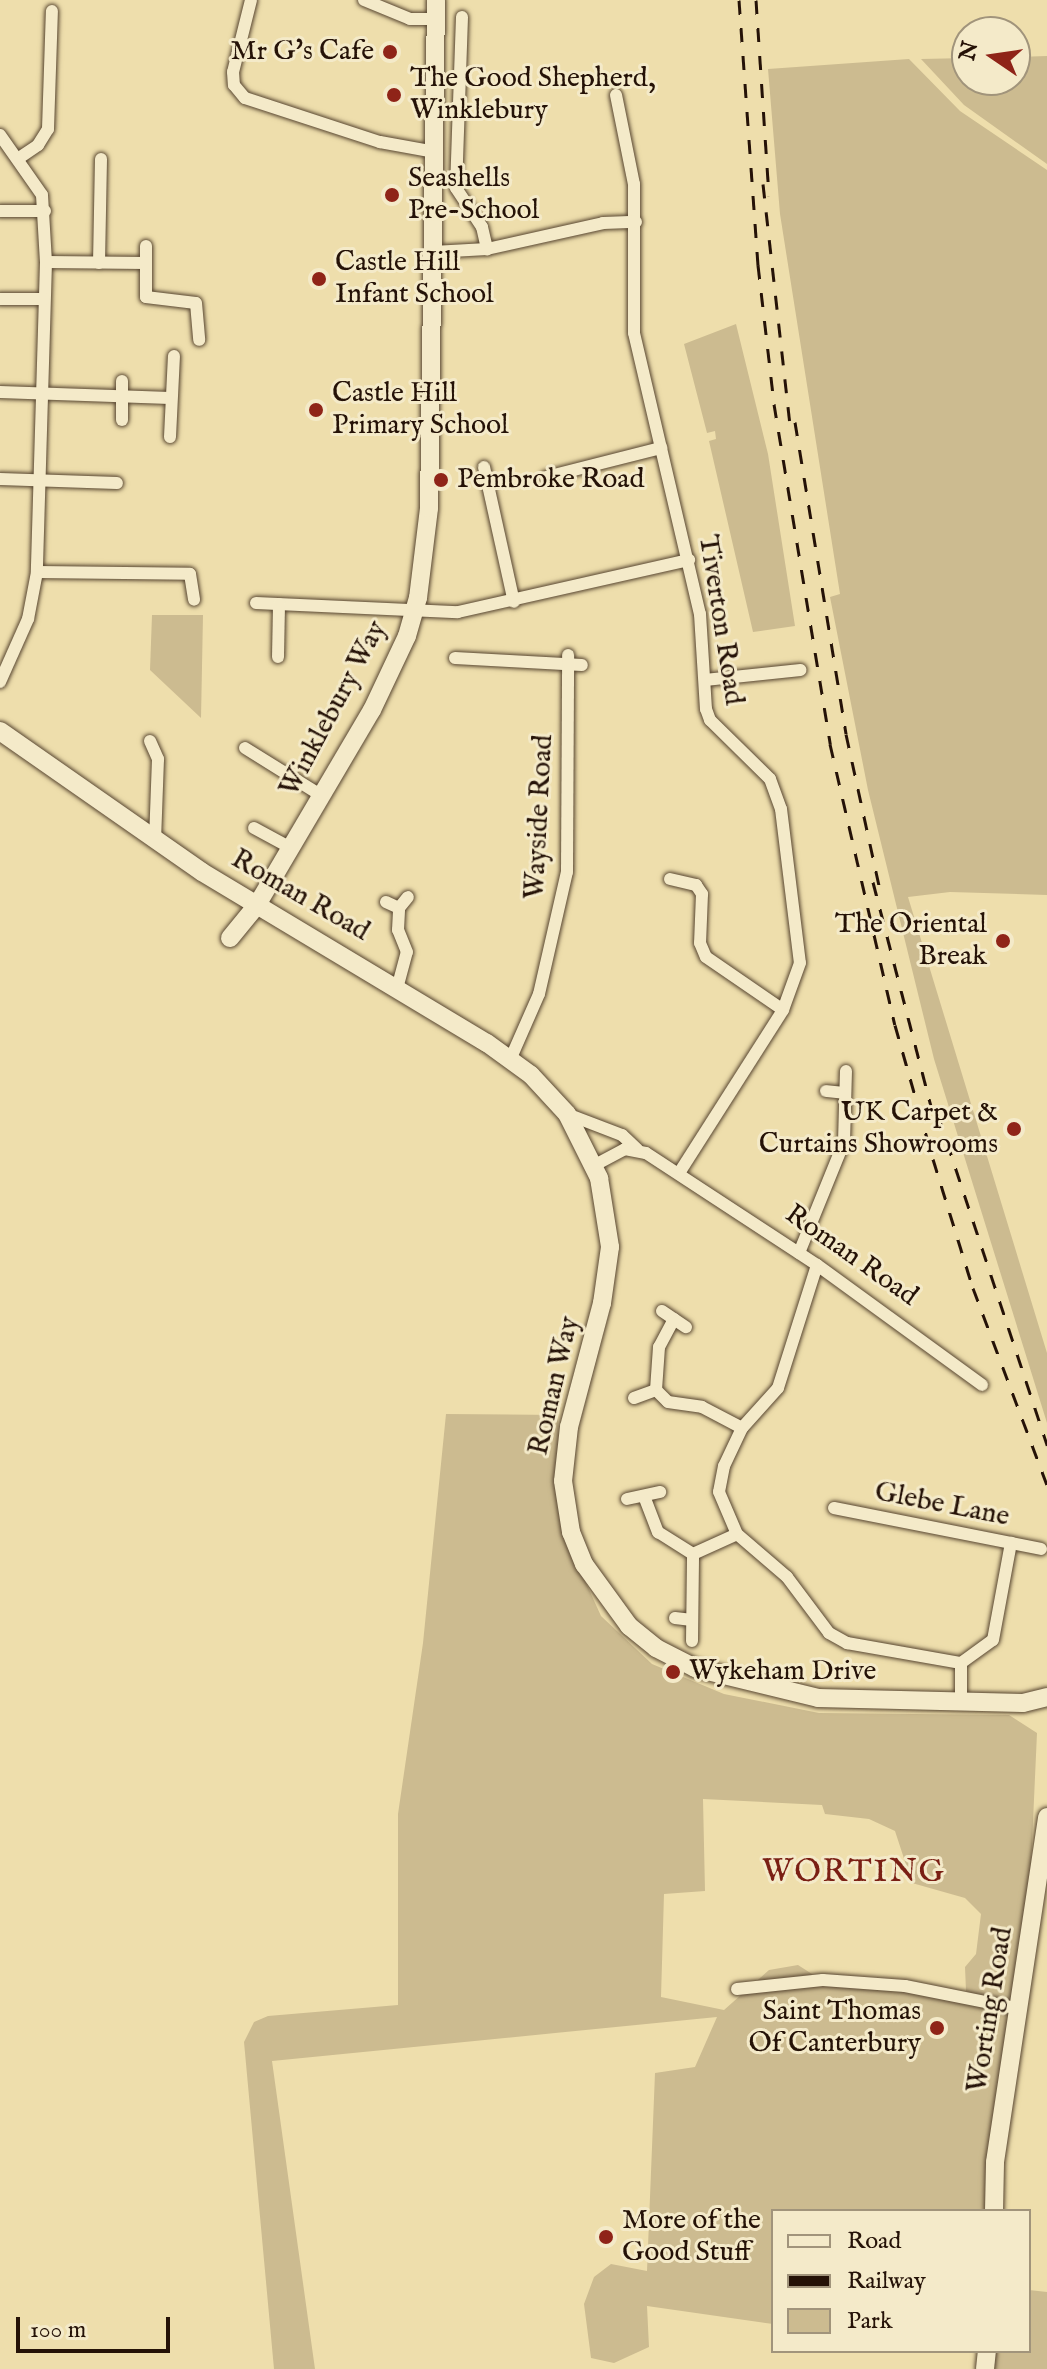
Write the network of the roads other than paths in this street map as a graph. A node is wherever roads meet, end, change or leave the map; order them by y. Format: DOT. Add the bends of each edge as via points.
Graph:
graph roads {
  1 [pos="251,0"];
  2 [pos="364,0"];
  3 [pos="436,9"];
  4 [pos="52,11"];
  5 [pos="462,17"];
  6 [pos="616,95"];
  7 [pos="0,135"];
  8 [pos="435,152"];
  9 [pos="19,158"];
  10 [pos="101,159"];
  11 [pos="0,211"];
  12 [pos="45,211"];
  13 [pos="636,222"];
  14 [pos="146,246"];
  15 [pos="487,249"];
  16 [pos="433,252"];
  17 [pos="46,262"];
  18 [pos="99,263"];
  19 [pos="146,263"];
  20 [pos="0,299"];
  21 [pos="44,299"];
  22 [pos="199,340"];
  23 [pos="174,356"];
  24 [pos="122,381"];
  25 [pos="0,392"];
  26 [pos="42,393"];
  27 [pos="121,395"];
  28 [pos="170,398"];
  29 [pos="122,420"];
  30 [pos="170,437"];
  31 [pos="661,448"];
  32 [pos="484,467"];
  33 [pos="546,477"];
  34 [pos="0,479"];
  35 [pos="41,480"];
  36 [pos="117,483"];
  37 [pos="689,560"];
  38 [pos="37,572"];
  39 [pos="192,600"];
  40 [pos="514,602"];
  41 [pos="256,603"];
  42 [pos="279,604"];
  43 [pos="416,608"];
  44 [pos="278,657"];
  45 [pos="455,658"];
  46 [pos="567,659"];
  47 [pos="582,665"];
  48 [pos="800,670"];
  49 [pos="779,672"];
  50 [pos="705,680"];
  51 [pos="0,682"];
  52 [pos="781,686"];
  53 [pos="0,731"];
  54 [pos="150,741"];
  55 [pos="245,748"];
  56 [pos="322,796"];
  57 [pos="254,828"];
  58 [pos="155,841"];
  59 [pos="291,848"];
  60 [pos="669,880"];
  61 [pos="408,897"];
  62 [pos="386,902"];
  63 [pos="257,905"];
  64 [pos="399,908"];
  65 [pos="230,938"];
  66 [pos="398,985"];
  67 [pos="783,1010"];
  68 [pos="510,1060"];
  69 [pos="846,1071"];
  70 [pos="826,1091"];
  71 [pos="845,1093"];
  72 [pos="567,1114"];
  73 [pos="637,1149"];
  74 [pos="595,1165"];
  75 [pos="679,1173"];
  76 [pos="799,1253"];
  77 [pos="817,1265"];
  78 [pos="662,1311"];
  79 [pos="982,1385"];
  80 [pos="656,1390"];
  81 [pos="634,1398"];
  82 [pos="742,1428"];
  83 [pos="660,1492"];
  84 [pos="644,1496"];
  85 [pos="627,1499"];
  86 [pos="834,1508"];
  87 [pos="737,1534"];
  88 [pos="1011,1543"];
  89 [pos="1041,1549"];
  90 [pos="693,1554"];
  91 [pos="675,1618"];
  92 [pos="692,1620"];
  93 [pos="692,1641"];
  94 [pos="961,1663"];
  95 [pos="961,1701"];
  96 [pos="1046,1706"];
  97 [pos="1047,1817"];
  98 [pos="737,1989"];
  99 [pos="1020,2009"];
  100 [pos="994,2209"];
  1 -- 8 [label="street" via="233,72 234,85 245,98 380,142"];
  2 -- 3 [label="street" via="410,19"];
  3 -- 8 [label="street, Winklebury Way"];
  4 -- 9 [label="street" via="48,129 38,145"];
  5 -- 15 [label="street" via="456,188 482,227"];
  6 -- 13 [label="street, Tiverton Road"];
  7 -- 9 [label="street"];
  8 -- 16 [label="street, Winklebury Way"];
  9 -- 12 [label="street" via="38,187"];
  10 -- 18 [label="street"];
  11 -- 12 [label="street"];
  12 -- 17 [label="street"];
  13 -- 15 [label="street" via="603,223"];
  13 -- 31 [label="street, Tiverton Road" via="634,333"];
  14 -- 19 [label="street"];
  15 -- 16 [label="street"];
  16 -- 43 [label="street, Winklebury Way" via="429,508"];
  17 -- 18 [label="street"];
  17 -- 21 [label="street"];
  18 -- 19 [label="street"];
  19 -- 22 [label="street" via="146,297 196,303"];
  20 -- 21 [label="street"];
  21 -- 26 [label="street"];
  23 -- 28 [label="street"];
  24 -- 27 [label="street"];
  25 -- 26 [label="street"];
  26 -- 27 [label="street"];
  26 -- 35 [label="street"];
  27 -- 28 [label="street"];
  27 -- 29 [label="street"];
  28 -- 30 [label="street"];
  31 -- 33 [label="street"];
  31 -- 37 [label="street, Tiverton Road"];
  32 -- 40 [label="street"];
  34 -- 35 [label="street"];
  35 -- 36 [label="street"];
  35 -- 38 [label="street"];
  37 -- 40 [label="street"];
  37 -- 50 [label="street, Tiverton Road"];
  38 -- 39 [label="street" via="190,574"];
  38 -- 51 [label="street" via="24,631"];
  40 -- 43 [label="street" via="458,612"];
  41 -- 42 [label="street"];
  42 -- 43 [label="street"];
  42 -- 44 [label="street"];
  43 -- 56 [label="street, Winklebury Way" via="392,671"];
  45 -- 46 [label="street"];
  46 -- 47 [label="street"];
  46 -- 68 [label="street, Wayside Road" via="567,872 539,994"];
  48 -- 49 [label="street"];
  49 -- 50 [label="street"];
  49 -- 52 [label="street"];
  50 -- 67 [label="street, Tiverton Road" via="710,720 755,759 770,779 781,809 800,963"];
  53 -- 58 [label="street, Roman Road"];
  54 -- 58 [label="street" via="158,759"];
  55 -- 56 [label="street"];
  56 -- 59 [label="street, Winklebury Way"];
  57 -- 59 [label="street" via="263,839"];
  58 -- 63 [label="street, Roman Road"];
  59 -- 63 [label="street, Winklebury Way"];
  60 -- 67 [label="street" via="696,885 702,894 700,943 706,957"];
  61 -- 64 [label="street"];
  62 -- 64 [label="street"];
  63 -- 65 [label="street, Winklebury Way"];
  63 -- 66 [label="street, Roman Road"];
  64 -- 66 [label="street" via="398,930 407,952"];
  66 -- 68 [label="street, Roman Road"];
  67 -- 75 [label="street, Tiverton Road"];
  68 -- 72 [label="street, Roman Road"];
  69 -- 71 [label="street"];
  70 -- 71 [label="street"];
  71 -- 76 [label="street" via="841,1156"];
  72 -- 73 [label="street, Roman Road" via="622,1135"];
  72 -- 74 [label="street, Roman Road"];
  73 -- 74 [label="street" via="625,1149"];
  73 -- 75 [label="street, Roman Road"];
  74 -- 95 [label="street, Roman Way" via="608,1216 608,1274 569,1427 563,1481 571,1532 602,1596 656,1648 695,1668 752,1686 818,1698"];
  75 -- 76 [label="street, Roman Road"];
  76 -- 77 [label="street, Roman Road"];
  77 -- 79 [label="street, Roman Road" via="953,1355"];
  77 -- 82 [label="street" via="778,1388"];
  78 -- 80 [label="street" via="680,1323 656,1357"];
  80 -- 81 [label="street"];
  80 -- 82 [label="street" via="668,1402 702,1407"];
  82 -- 87 [label="street" via="719,1492"];
  83 -- 84 [label="street"];
  84 -- 85 [label="street"];
  84 -- 90 [label="street" via="667,1543"];
  86 -- 88 [label="street, Glebe Lane"];
  87 -- 90 [label="street"];
  87 -- 94 [label="street" via="787,1577 829,1633 847,1643"];
  88 -- 89 [label="street, Glebe Lane"];
  88 -- 94 [label="street" via="993,1640"];
  90 -- 92 [label="street"];
  91 -- 92 [label="street"];
  92 -- 93 [label="street"];
  94 -- 95 [label="street"];
  95 -- 96 [label="street, Roman Way"];
  97 -- 99 [label="street, Worting Road"];
  98 -- 99 [label="street" via="836,1981 905,1986"];
  99 -- 100 [label="street, Worting Road" via="995,2162"];
}
